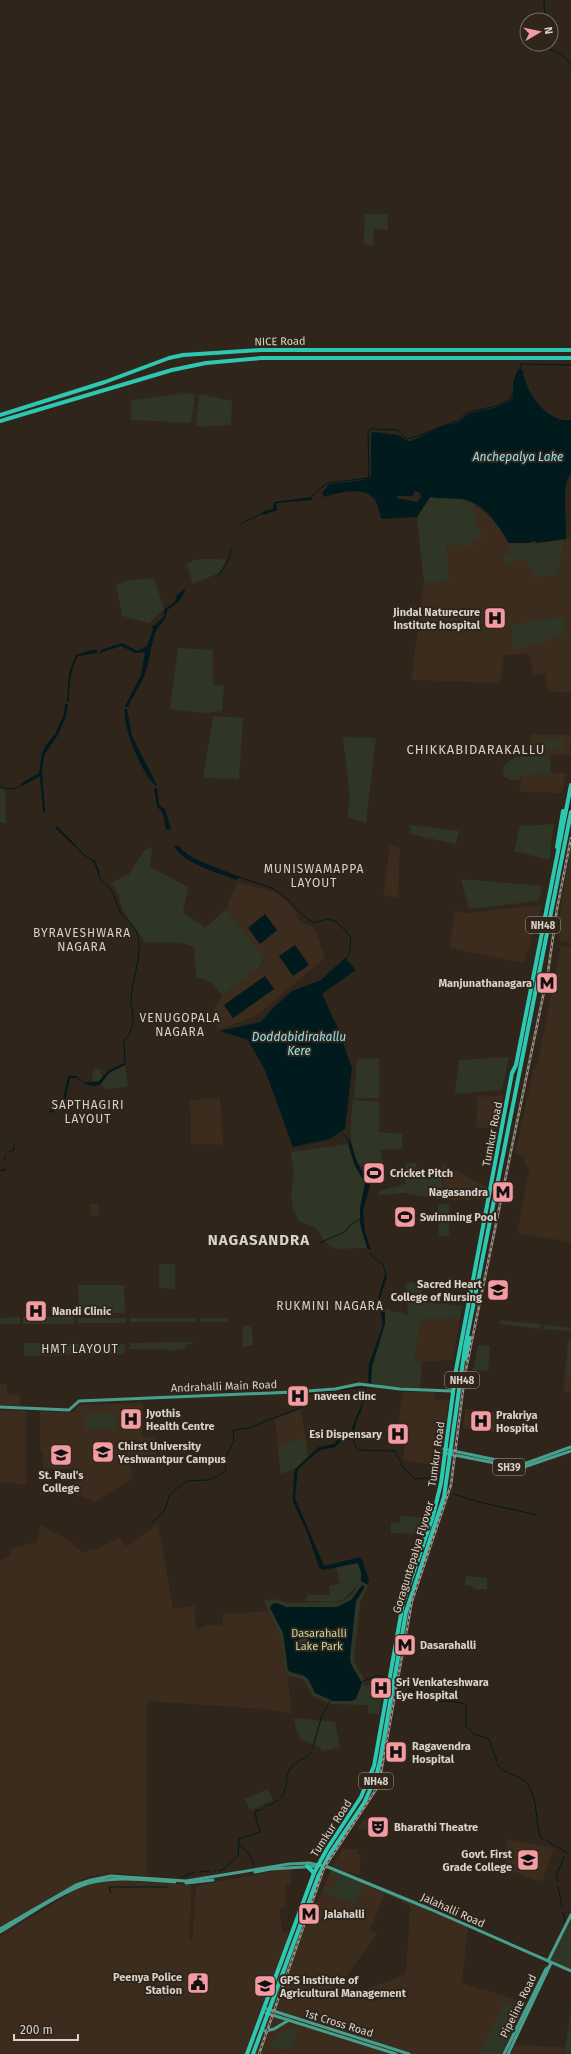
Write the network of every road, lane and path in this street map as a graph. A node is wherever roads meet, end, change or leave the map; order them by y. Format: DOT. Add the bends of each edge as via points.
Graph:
graph roads {
  1 [pos="571,350"];
  2 [pos="571,358"];
  3 [pos="0,415"];
  4 [pos="0,421"];
  5 [pos="571,785"];
  6 [pos="563,811"];
  7 [pos="571,812"];
  8 [pos="557,856"];
  9 [pos="516,1065"];
  10 [pos="517,1077"];
  11 [pos="468,1309"];
  12 [pos="475,1310"];
  13 [pos="452,1390"];
  14 [pos="0,1407"];
  15 [pos="571,1447"];
  16 [pos="445,1451"];
  17 [pos="571,1451"];
  18 [pos="453,1453"];
  19 [pos="318,1865"];
  20 [pos="307,1866"];
  21 [pos="326,1866"];
  22 [pos="314,1873"];
  23 [pos="571,1915"];
  24 [pos="0,1931"];
  25 [pos="549,1962"];
  26 [pos="549,1967"];
  27 [pos="571,1971"];
  28 [pos="263,2009"];
  29 [pos="270,2012"];
  30 [pos="289,2019"];
  31 [pos="265,2031"];
  32 [pos="251,2054"];
  33 [pos="396,2054"];
  34 [pos="409,2054"];
  35 [pos="504,2054"];
  36 [pos="508,2054"];
  1 -- 3 [label="highway, NICE Road" via="261,350 183,355"];
  2 -- 4 [label="highway, NICE Road" via="287,357 211,363 177,369"];
  5 -- 8 [label="highway, NH48"];
  6 -- 8 [label="highway"];
  7 -- 10 [label="highway, NH48"];
  8 -- 9 [label="highway, NH48"];
  9 -- 10 [label="highway, Goraguntepalya Flyover"];
  9 -- 11 [label="highway, Tumkur Road / NH48" via="512,1073"];
  10 -- 12 [label="highway, Tumkur Road / NH48" via="520,1081"];
  10 -- 32 [label="highway, Goraguntepalya Flyover" via="460,1361 444,1485 404,1610 375,1771 364,1798 327,1854 316,1876"];
  10 -- 32 [label="highway, Goraguntepalya Flyover" via="463,1359 446,1488 406,1612 378,1770 364,1803 320,1871"];
  11 -- 12 [label="highway"];
  11 -- 16 [label="highway, Tumkur Road / NH48" via="457,1357"];
  12 -- 18 [label="highway, Tumkur Road / NH48"];
  13 -- 14 [label="main road, Andrahalli Main Road" via="400,1389 364,1384 294,1392 79,1401 69,1410"];
  15 -- 18 [label="main road" via="521,1465"];
  16 -- 18 [label="main road"];
  16 -- 19 [label="highway, Tumkur Road / NH48" via="439,1495 403,1603 376,1754 368,1784"];
  17 -- 18 [label="main road, SH39" via="521,1468"];
  18 -- 21 [label="highway, Tumkur Road / NH48" via="444,1504 410,1606 384,1755 373,1789"];
  19 -- 20 [label="main road"];
  19 -- 21 [label="main road, Jalahalli Road"];
  19 -- 22 [label="highway, Tumkur Road / NH48"];
  19 -- 24 [label="main road" via="280,1865 186,1881 111,1876 91,1880 76,1885"];
  20 -- 22 [label="highway"];
  20 -- 24 [label="main road" via="271,1868 194,1883 114,1879 90,1883 76,1887"];
  21 -- 25 [label="main road, Jalahalli Road"];
  21 -- 29 [label="highway, Tumkur Road / NH48"];
  22 -- 28 [label="highway, Tumkur Road / NH48"];
  23 -- 25 [label="main road, Pipeline Road"];
  25 -- 26 [label="main road, Pipeline Road"];
  25 -- 27 [label="main road, Jalahalli Road"];
  26 -- 35 [label="main road, Pipeline Road"];
  26 -- 36 [label="main road, Pipeline Road"];
  28 -- 29 [label="main road, 1st Cross Road"];
  28 -- 32 [label="highway, Tumkur Road / NH48"];
  29 -- 30 [label="main road, 1st Cross Road"];
  29 -- 32 [label="highway, Tumkur Road / NH48"];
  30 -- 31 [label="main road" via="274,2029"];
  30 -- 33 [label="main road, 1st Cross Road"];
  30 -- 34 [label="main road, 1st Cross Road"];
}
